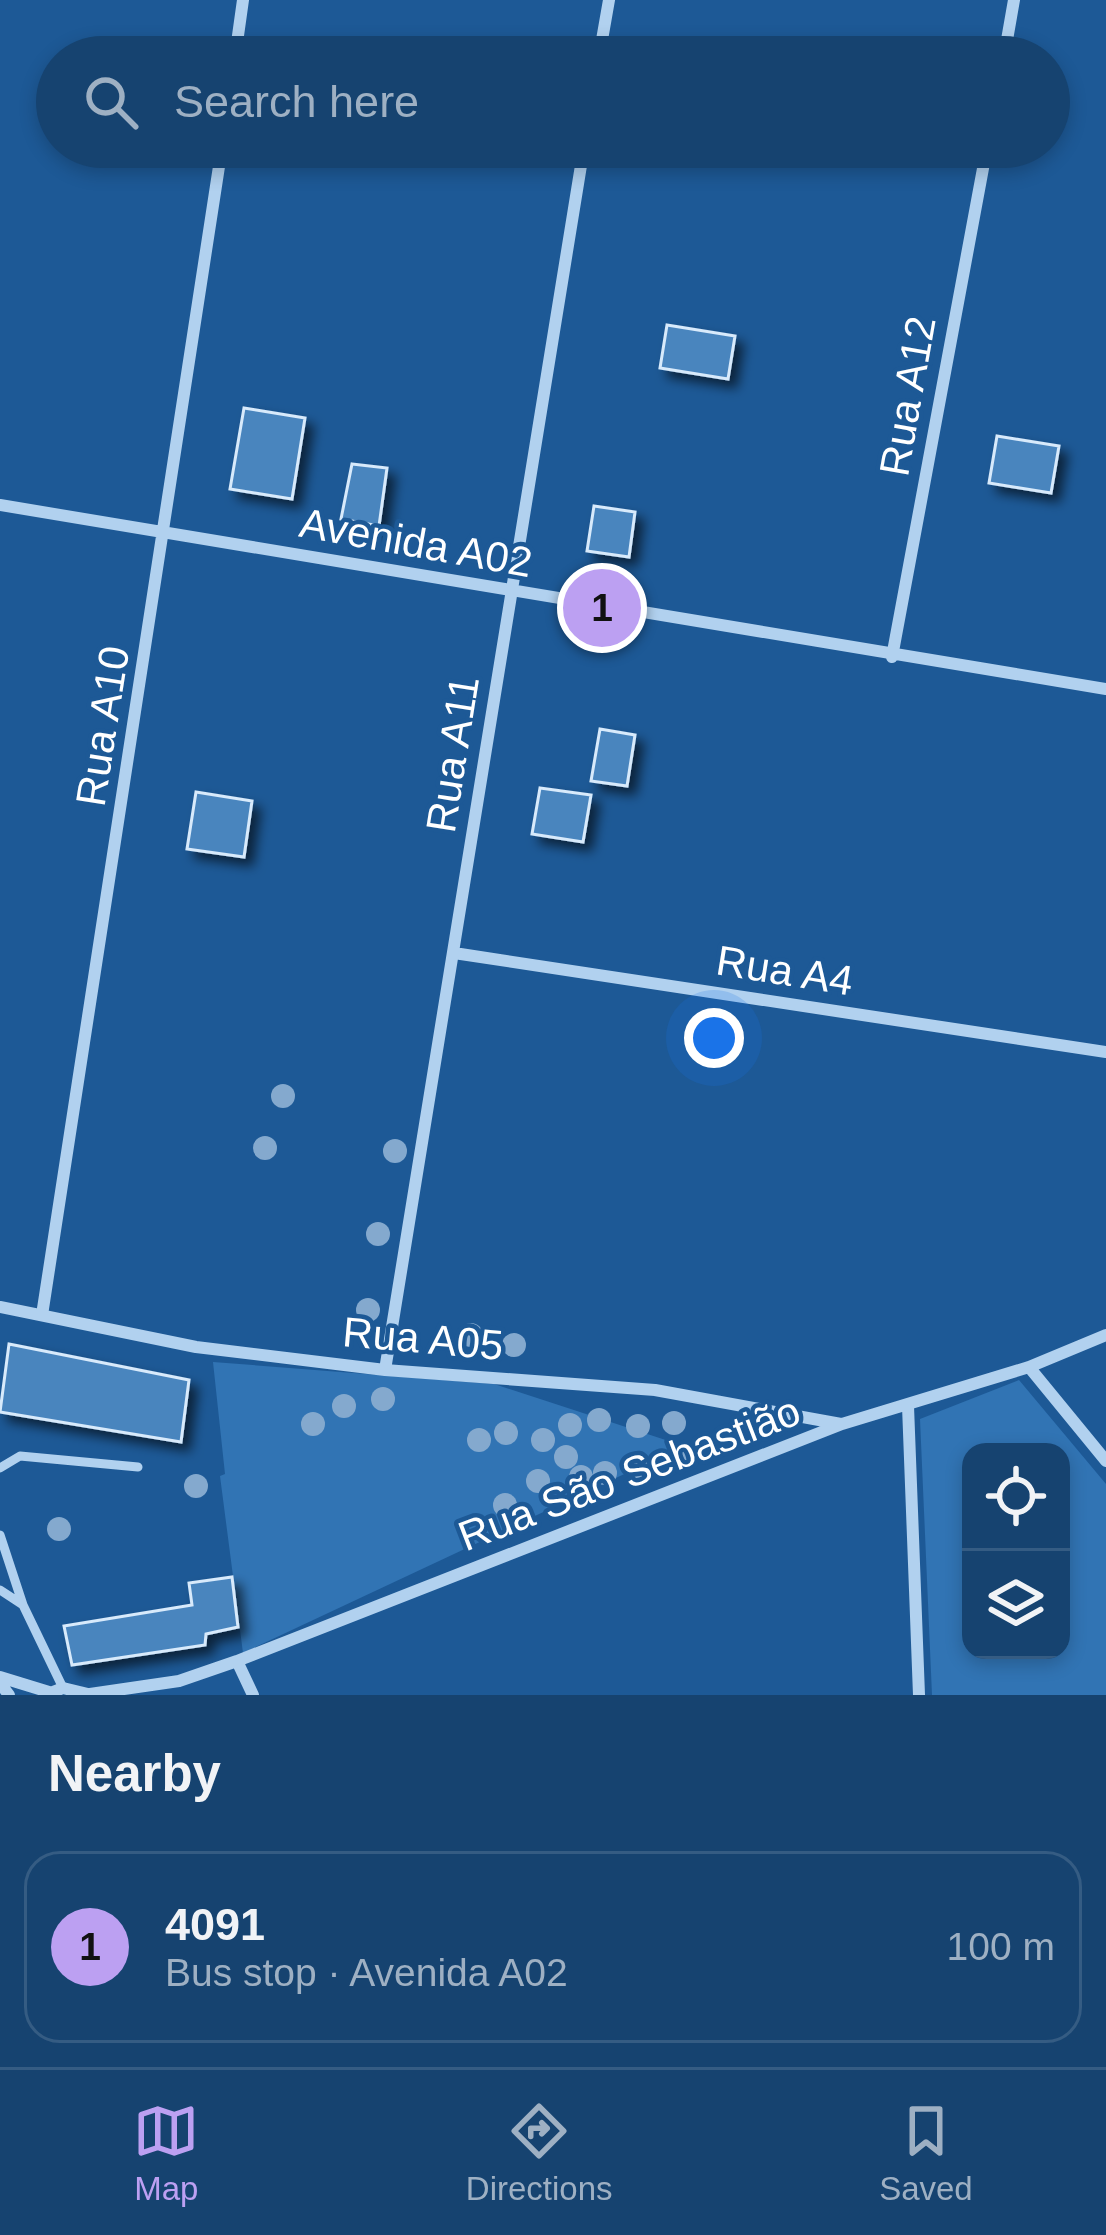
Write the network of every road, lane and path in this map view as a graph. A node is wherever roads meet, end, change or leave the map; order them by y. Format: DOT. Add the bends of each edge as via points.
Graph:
graph roads {
  1 [pos="244,0"];
  2 [pos="609,0"];
  3 [pos="1014,0"];
  4 [pos="238,36"];
  5 [pos="603,36"];
  6 [pos="1008,36"];
  7 [pos="219,168"];
  8 [pos="581,168"];
  9 [pos="983,168"];
  10 [pos="0,505"];
  11 [pos="166,532"];
  12 [pos="510,592"];
  13 [pos="892,657"];
  14 [pos="1106,689"];
  15 [pos="454,953"];
  16 [pos="1106,1052"];
  17 [pos="0,1307"];
  18 [pos="42,1316"];
  19 [pos="1106,1335"];
  20 [pos="1029,1367"];
  21 [pos="385,1370"];
  22 [pos="908,1406"];
  23 [pos="842,1424"];
  24 [pos="1106,1461"];
  25 [pos="138,1467"];
  26 [pos="0,1468"];
  27 [pos="0,1535"];
  28 [pos="0,1591"];
  29 [pos="23,1605"];
  30 [pos="237,1661"];
  31 [pos="0,1680"];
  32 [pos="179,1681"];
  33 [pos="52,1692"];
  34 [pos="91,1694"];
  35 [pos="9,1695"];
  36 [pos="158,1695"];
  37 [pos="253,1695"];
  38 [pos="920,1695"];
  1 -- 4 [label="street"];
  2 -- 5 [label="street"];
  3 -- 6 [label="street"];
  7 -- 11 [label="street, Rua A10"];
  8 -- 12 [label="street, Rua A11"];
  9 -- 13 [label="street, Rua A12"];
  10 -- 11 [label="street, Avenida A02"];
  11 -- 12 [label="street, Avenida A02"];
  11 -- 18 [label="street, Rua A10"];
  12 -- 13 [label="street, Avenida A02"];
  12 -- 15 [label="street, Rua A11"];
  13 -- 14 [label="street, Avenida A02"];
  15 -- 16 [label="street, Rua A4"];
  15 -- 21 [label="street, Rua A11"];
  17 -- 18 [label="street, Rua A05"];
  18 -- 21 [label="street, Rua A05" via="196,1347"];
  19 -- 20 [label="street, Rua São Sebastião"];
  20 -- 22 [label="street, Rua São Sebastião"];
  20 -- 24 [label="street"];
  21 -- 23 [label="street, Rua A05" via="655,1390"];
  22 -- 23 [label="street, Rua São Sebastião"];
  22 -- 38 [label="street"];
  23 -- 30 [label="street, Rua São Sebastião"];
  25 -- 26 [label="lane" via="20,1456"];
  27 -- 29 [label="lane"];
  28 -- 29 [label="lane"];
  29 -- 33 [label="lane"];
  30 -- 32 [label="street, Rua São Sebastião"];
  30 -- 37 [label="street"];
  31 -- 33 [label="street"];
  31 -- 35 [label="street"];
  32 -- 34 [label="street, Rua São Sebastião"];
  32 -- 36 [label="street, Rua São Sebastião"];
  33 -- 34 [label="street"];
}
